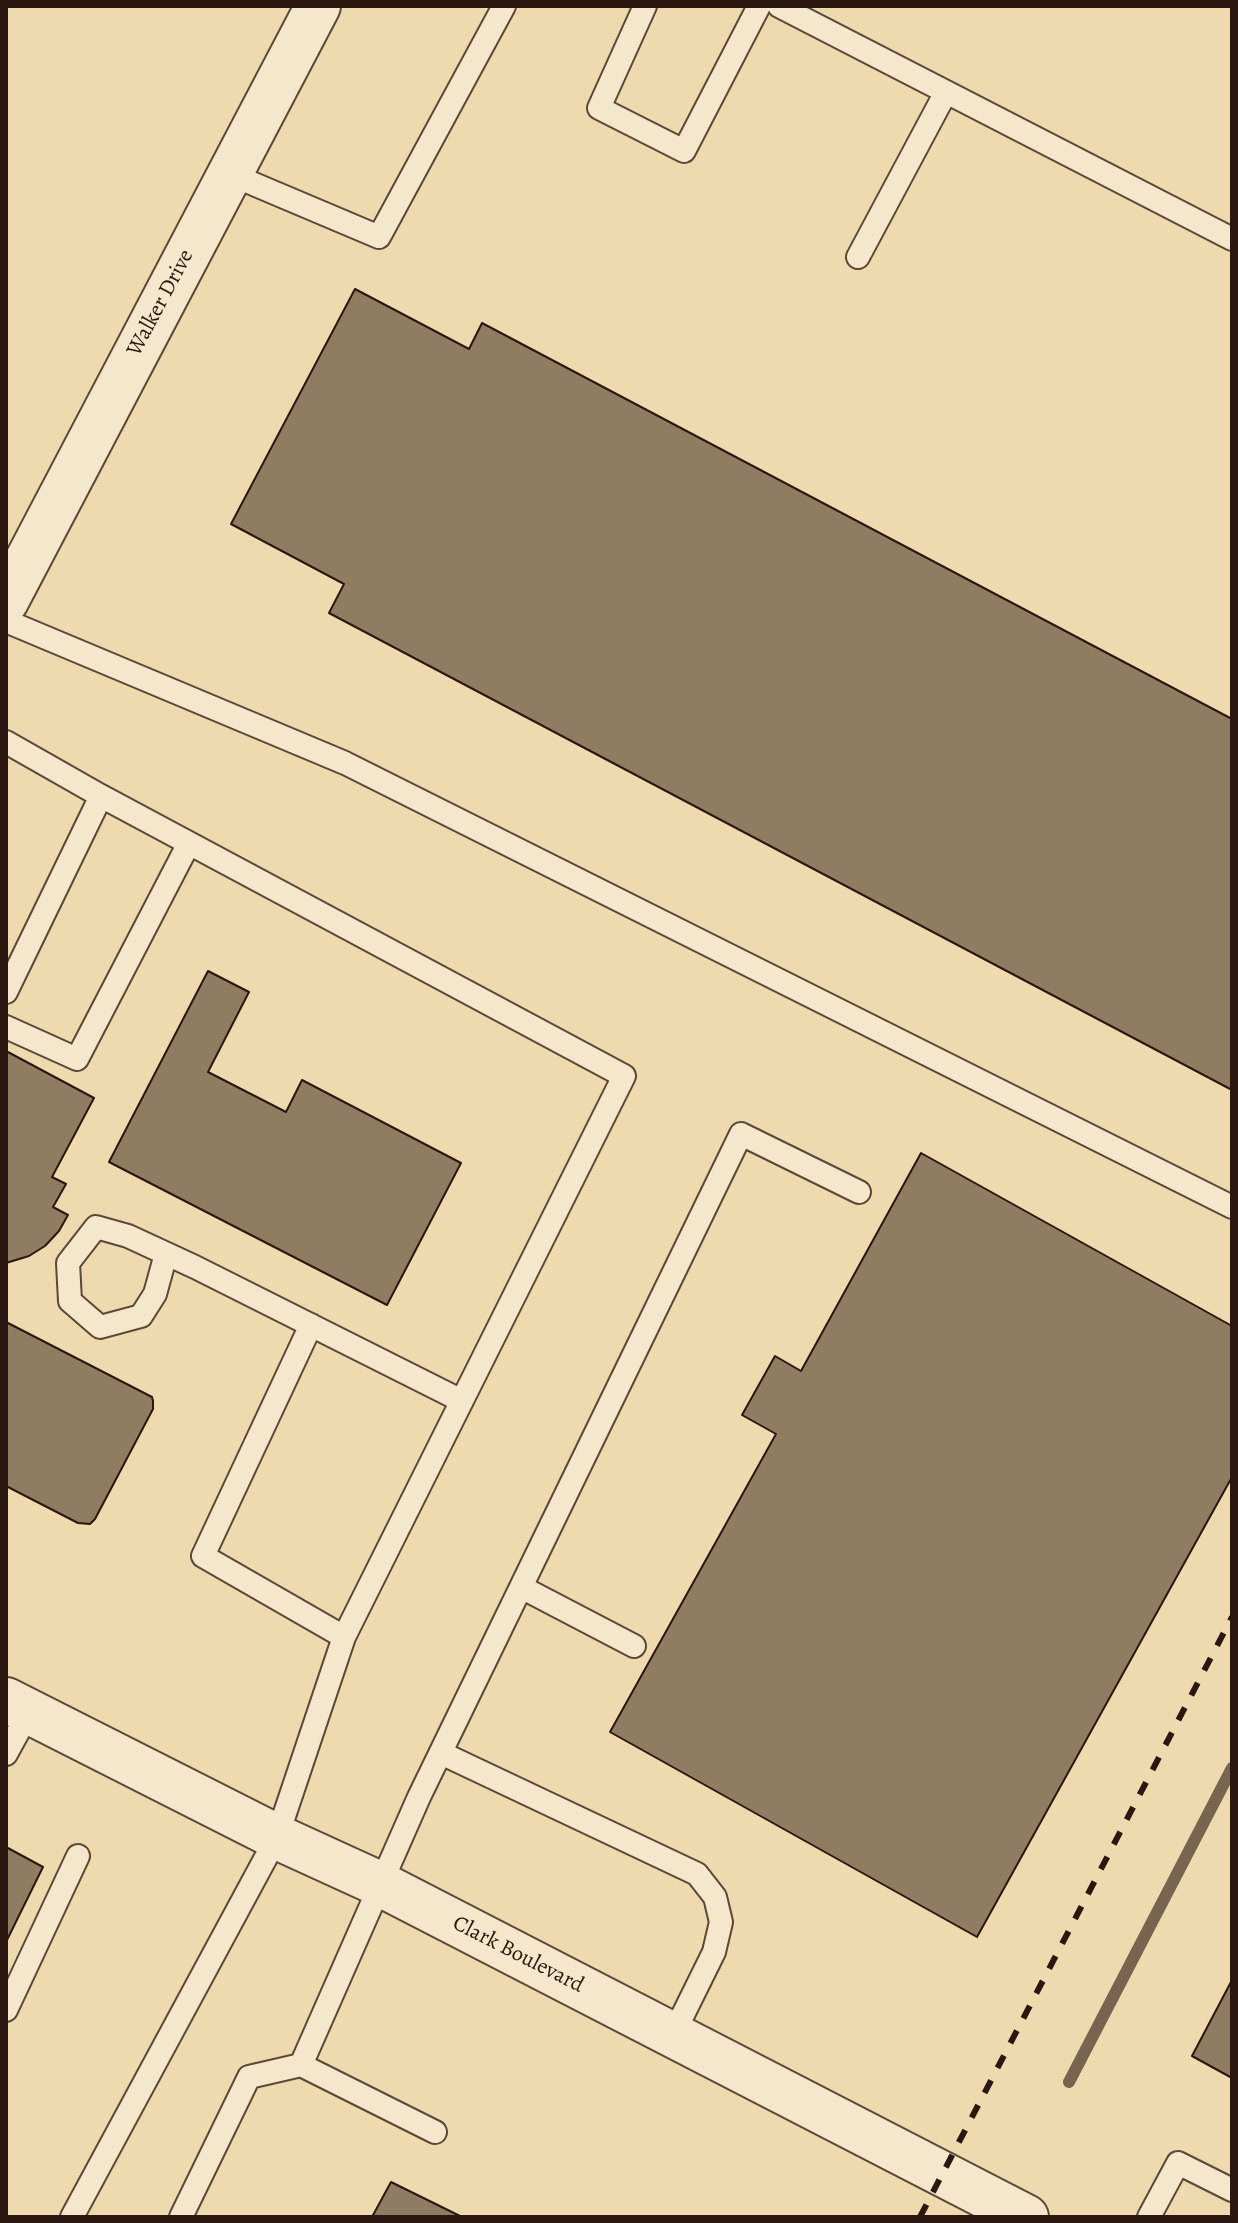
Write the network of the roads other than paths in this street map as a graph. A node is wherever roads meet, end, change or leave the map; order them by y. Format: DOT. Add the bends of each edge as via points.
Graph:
graph roads {
  1 [pos="318,6"];
  2 [pos="504,6"];
  3 [pos="645,6"];
  4 [pos="759,6"];
  5 [pos="779,6"];
  6 [pos="946,92"];
  7 [pos="230,174"];
  8 [pos="1232,239"];
  9 [pos="858,257"];
  10 [pos="6,601"];
  11 [pos="6,621"];
  12 [pos="6,742"];
  13 [pos="101,796"];
  14 [pos="189,843"];
  15 [pos="6,992"];
  16 [pos="6,1027"];
  17 [pos="859,1192"];
  18 [pos="1232,1207"];
  19 [pos="166,1254"];
  20 [pos="311,1325"];
  21 [pos="462,1401"];
  22 [pos="521,1587"];
  23 [pos="344,1637"];
  24 [pos="634,1646"];
  25 [pos="18,1706"];
  26 [pos="441,1753"];
  27 [pos="6,1754"];
  28 [pos="277,1837"];
  29 [pos="78,1856"];
  30 [pos="382,1885"];
  31 [pos="6,2010"];
  32 [pos="673,2035"];
  33 [pos="301,2065"];
  34 [pos="435,2132"];
  35 [pos="1232,2190"];
  36 [pos="72,2217"];
  37 [pos="181,2217"];
  38 [pos="1026,2217"];
  39 [pos="1149,2217"];
  1 -- 7 [label="street, Walker Drive"];
  2 -- 7 [label="lane" via="379,237"];
  3 -- 4 [label="lane" via="599,108 684,151"];
  5 -- 6 [label="lane"];
  6 -- 8 [label="lane"];
  6 -- 9 [label="lane"];
  7 -- 10 [label="street, Walker Drive"];
  11 -- 18 [label="lane" via="345,763"];
  12 -- 13 [label="lane"];
  13 -- 14 [label="lane"];
  13 -- 15 [label="lane"];
  14 -- 16 [label="lane" via="77,1059"];
  14 -- 21 [label="lane" via="624,1076"];
  17 -- 22 [label="lane" via="741,1134"];
  19 -- 19 [label="lane" via="96,1227 68,1263 70,1301 100,1327 141,1316 155,1294"];
  19 -- 20 [label="lane"];
  20 -- 21 [label="lane"];
  20 -- 23 [label="lane" via="203,1556"];
  21 -- 23 [label="lane"];
  22 -- 24 [label="lane"];
  22 -- 26 [label="lane"];
  23 -- 28 [label="lane"];
  25 -- 27 [label="lane"];
  25 -- 28 [label="street, Clark Boulevard"];
  26 -- 30 [label="lane"];
  26 -- 32 [label="lane" via="697,1874 715,1897 721,1922 714,1952"];
  28 -- 30 [label="street, Clark Boulevard"];
  28 -- 36 [label="lane"];
  29 -- 31 [label="lane"];
  30 -- 32 [label="street, Clark Boulevard"];
  30 -- 33 [label="lane"];
  32 -- 38 [label="street, Clark Boulevard"];
  33 -- 34 [label="lane"];
  33 -- 37 [label="lane" via="249,2077"];
  35 -- 39 [label="lane" via="1178,2163"];
}
